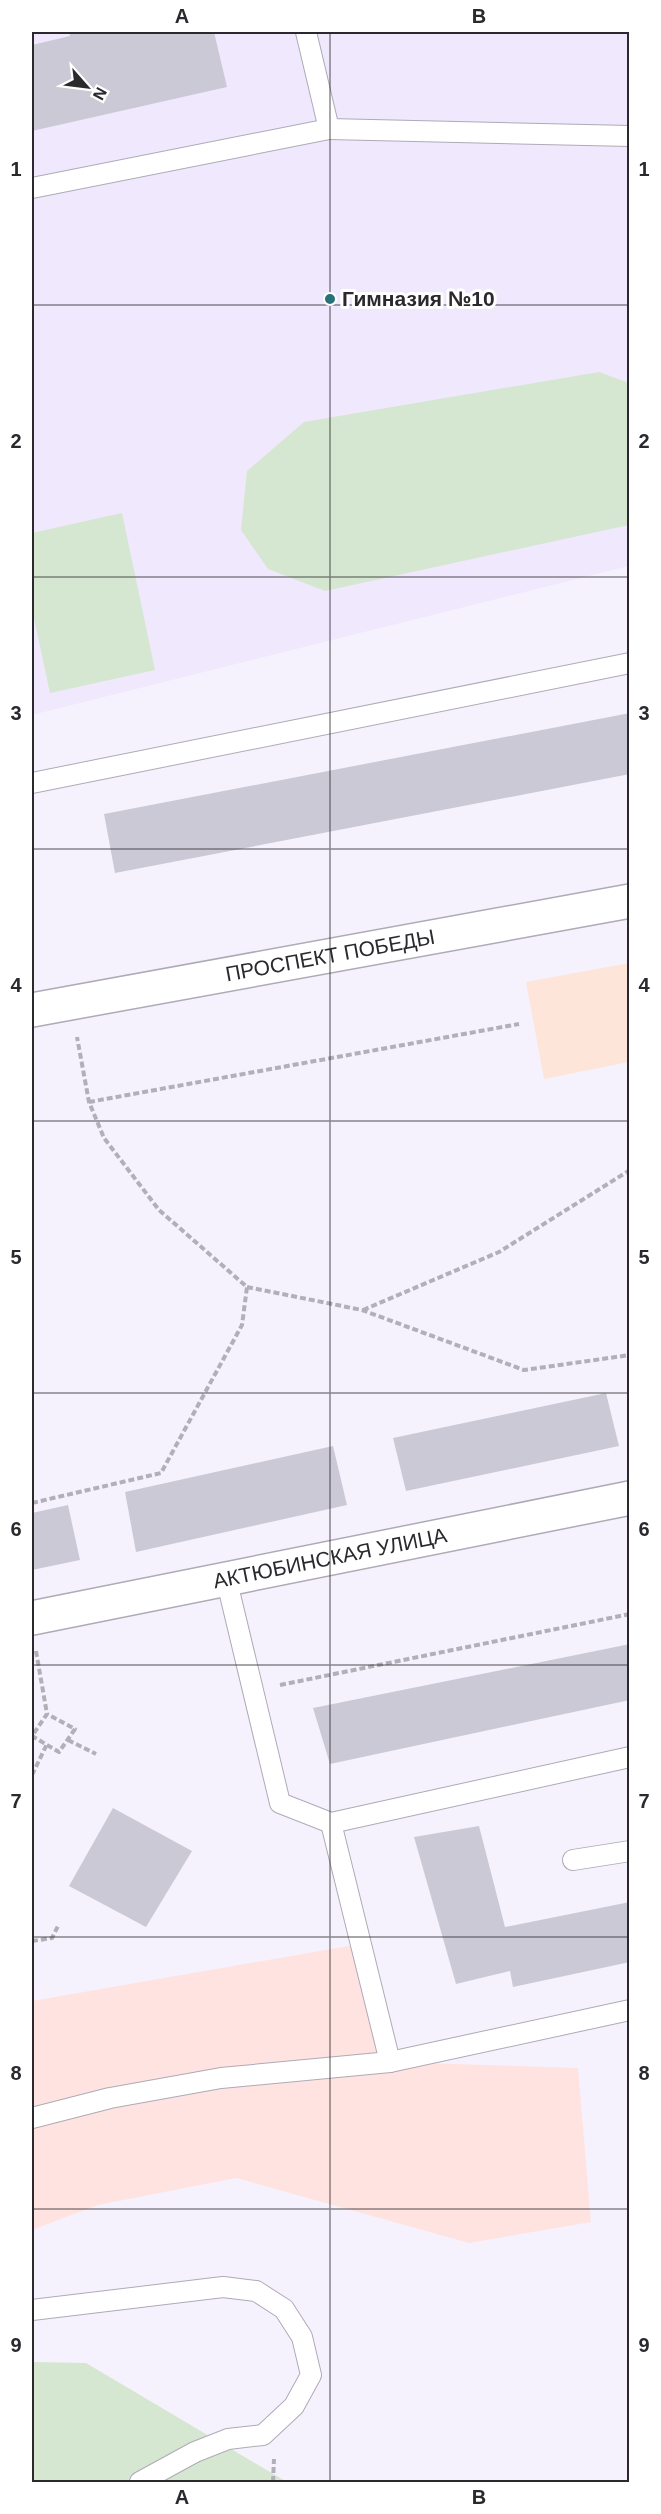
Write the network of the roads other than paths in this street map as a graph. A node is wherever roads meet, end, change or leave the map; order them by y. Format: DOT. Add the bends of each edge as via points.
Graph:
graph roads {
  1 [pos="306,32"];
  2 [pos="329,129"];
  3 [pos="630,136"];
  4 [pos="32,188"];
  5 [pos="630,663"];
  6 [pos="32,783"];
  7 [pos="630,901"];
  8 [pos="32,1010"];
  9 [pos="630,1498"];
  10 [pos="226,1578"];
  11 [pos="33,1632"];
  12 [pos="630,1757"];
  13 [pos="332,1823"];
  14 [pos="630,1851"];
  15 [pos="573,1860"];
  16 [pos="630,2010"];
  17 [pos="390,2062"];
  18 [pos="32,2118"];
  19 [pos="32,2310"];
  20 [pos="140,2482"];
  1 -- 2 [label="lane"];
  2 -- 3 [label="lane"];
  2 -- 4 [label="lane"];
  5 -- 6 [label="lane"];
  7 -- 8 [label="street, ПРОСПЕКТ ПОБЕДЫ"];
  9 -- 10 [label="street, АКТЮБИНСКАЯ УЛИЦА"];
  10 -- 11 [label="street, АКТЮБИНСКАЯ УЛИЦА"];
  10 -- 13 [label="lane" via="280,1803"];
  12 -- 13 [label="lane"];
  13 -- 17 [label="lane"];
  14 -- 15 [label="lane"];
  16 -- 17 [label="lane"];
  17 -- 18 [label="lane" via="221,2078 110,2098"];
  19 -- 20 [label="lane" via="223,2287 256,2291 285,2309 302,2337 311,2375 294,2406 263,2435 228,2439"];
}
